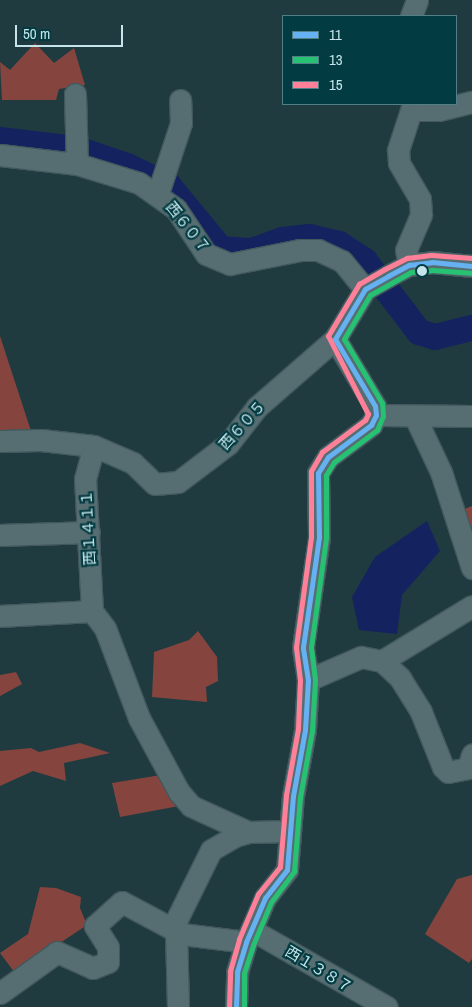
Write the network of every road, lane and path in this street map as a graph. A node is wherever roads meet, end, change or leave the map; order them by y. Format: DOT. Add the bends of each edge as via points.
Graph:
graph roads {
  1 [pos="417,0"];
  2 [pos="411,15"];
  3 [pos="75,94"];
  4 [pos="180,100"];
  5 [pos="472,102"];
  6 [pos="413,107"];
  7 [pos="0,155"];
  8 [pos="77,155"];
  9 [pos="160,185"];
  10 [pos="409,266"];
  11 [pos="472,266"];
  12 [pos="375,283"];
  13 [pos="335,339"];
  14 [pos="376,415"];
  15 [pos="472,416"];
  16 [pos="415,417"];
  17 [pos="0,441"];
  18 [pos="94,446"];
  19 [pos="89,532"];
  20 [pos="0,536"];
  21 [pos="472,568"];
  22 [pos="472,606"];
  23 [pos="92,610"];
  24 [pos="0,616"];
  25 [pos="382,660"];
  26 [pos="308,680"];
  27 [pos="472,755"];
  28 [pos="290,831"];
  29 [pos="248,832"];
  30 [pos="174,930"];
  31 [pos="249,936"];
  32 [pos="0,993"];
  33 [pos="357,1000"];
  34 [pos="178,1007"];
  35 [pos="236,1007"];
  36 [pos="387,1007"];
  1 -- 2 [label="street"];
  3 -- 8 [label="street"];
  4 -- 9 [label="street" via="181,123"];
  5 -- 6 [label="street" via="439,110"];
  6 -- 10 [label="street" via="398,150 399,163 420,198 421,214 406,250"];
  7 -- 8 [label="street, 西６０７"];
  8 -- 9 [label="street, 西６０７" via="139,183"];
  9 -- 12 [label="street, 西６０７" via="206,254 230,264 300,250 318,250 342,261"];
  10 -- 11 [label="street" via="432,262"];
  10 -- 12 [label="street"];
  12 -- 13 [label="street, 西６０５"];
  13 -- 14 [label="street" via="376,406"];
  13 -- 18 [label="street, 西６０５" via="257,406 228,444 178,482 155,484 133,463"];
  14 -- 16 [label="street"];
  14 -- 26 [label="street" via="371,425 328,457 318,473 319,537 303,647"];
  15 -- 16 [label="street"];
  16 -- 21 [label="street" via="441,472"];
  17 -- 18 [label="street, 西６０５" via="41,440"];
  18 -- 19 [label="street, 西１４１１" via="85,479"];
  19 -- 20 [label="street"];
  19 -- 23 [label="street, 西１４１１"];
  22 -- 25 [label="street"];
  23 -- 24 [label="street"];
  23 -- 29 [label="street" via="105,628 139,718 179,792 191,806"];
  25 -- 26 [label="street" via="361,657"];
  25 -- 27 [label="street" via="400,678 421,712 443,767 448,772 468,768"];
  26 -- 28 [label="street"];
  28 -- 29 [label="street"];
  28 -- 31 [label="street" via="287,870 266,898"];
  29 -- 30 [label="street" via="234,836 211,850"];
  30 -- 31 [label="street" via="228,942"];
  30 -- 32 [label="street" via="122,902 95,926 108,947 108,962 93,968 57,952"];
  30 -- 34 [label="street"];
  31 -- 33 [label="street, 西１３８７"];
  31 -- 35 [label="street" via="237,972"];
  33 -- 36 [label="street, 西１３８７"];
}
